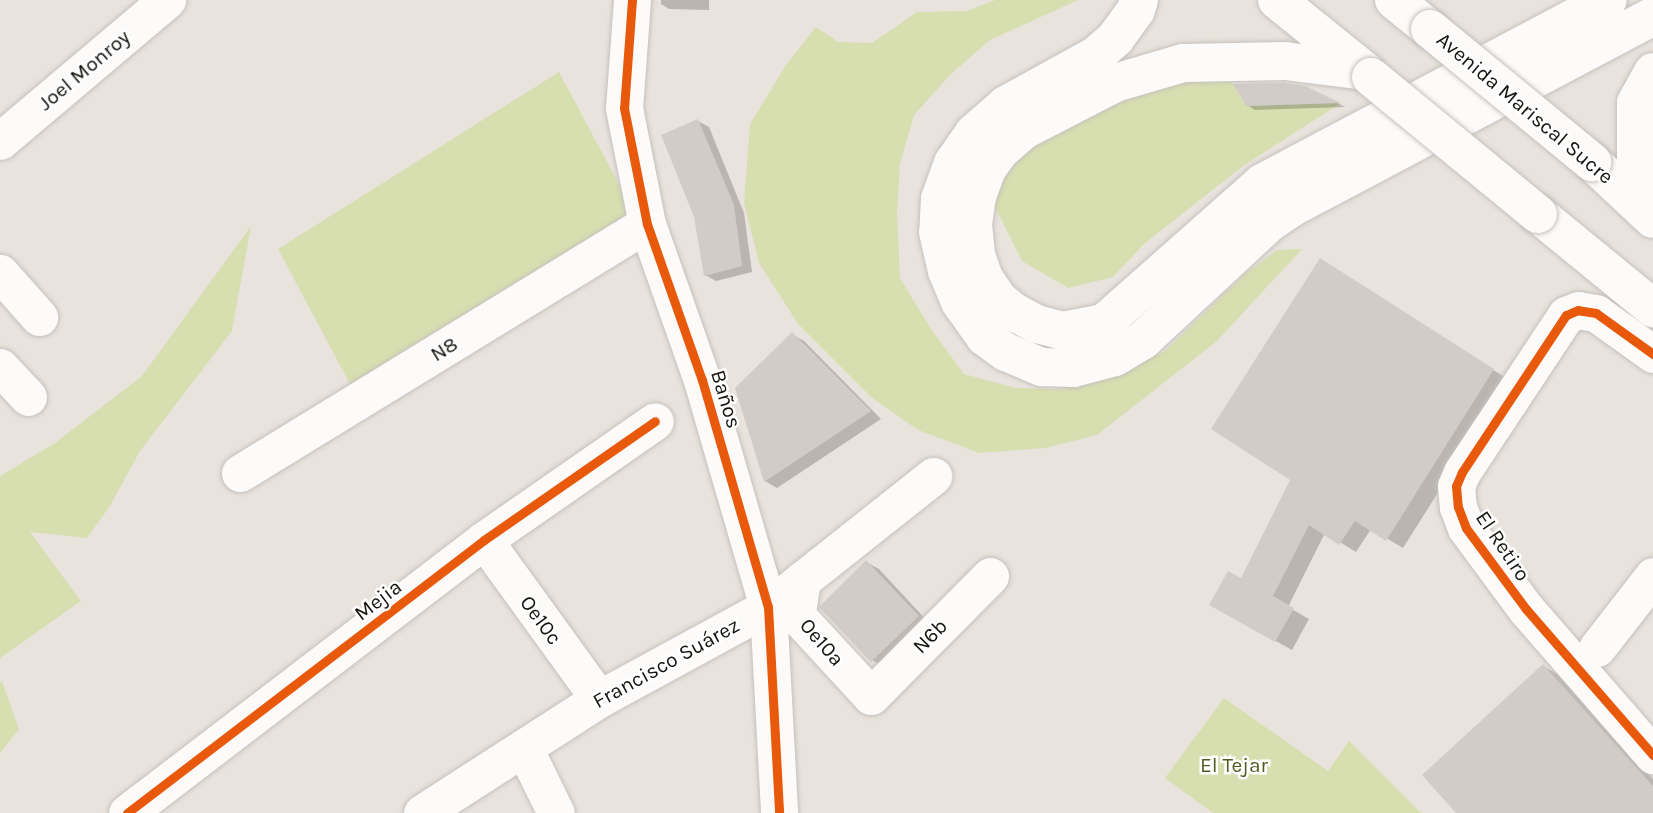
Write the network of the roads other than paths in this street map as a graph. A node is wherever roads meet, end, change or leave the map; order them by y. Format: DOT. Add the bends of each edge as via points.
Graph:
graph roads {
  1 [pos="167,0"];
  2 [pos="632,0"];
  3 [pos="1139,0"];
  4 [pos="1278,0"];
  5 [pos="1394,0"];
  6 [pos="1608,0"];
  7 [pos="1653,16"];
  8 [pos="1653,72"];
  9 [pos="1368,74"];
  10 [pos="0,141"];
  11 [pos="1653,208"];
  12 [pos="1653,219"];
  13 [pos="647,223"];
  14 [pos="0,273"];
  15 [pos="1653,308"];
  16 [pos="39,317"];
  17 [pos="1653,354"];
  18 [pos="0,367"];
  19 [pos="28,397"];
  20 [pos="655,421"];
  21 [pos="240,473"];
  22 [pos="933,476"];
  23 [pos="484,540"];
  24 [pos="990,576"];
  25 [pos="1653,576"];
  26 [pos="802,580"];
  27 [pos="768,607"];
  28 [pos="1597,648"];
  29 [pos="870,696"];
  30 [pos="599,699"];
  31 [pos="524,748"];
  32 [pos="1653,755"];
  33 [pos="127,813"];
  34 [pos="422,813"];
  35 [pos="556,813"];
  36 [pos="779,813"];
  1 -- 10 [label="street, Joel Monroy"];
  2 -- 13 [label="street, Baños" via="624,108"];
  3 -- 7 [label="main road" via="1116,38 1095,56 1006,105 974,133 953,163 940,199 938,232 960,302 985,337 1042,367 1073,368 1115,357 1142,341 1269,223 1292,208"];
  4 -- 9 [label="main road"];
  5 -- 12 [label="main road, Avenida Mariscal Sucre, bridge" via="1592,162"];
  6 -- 9 [label="main road" via="1262,183 1104,323 1063,331 1037,324 999,300 984,278 973,225 976,196 986,169 1024,130 1115,83 1183,63 1285,61"];
  8 -- 11 [label="main road" via="1636,103 1636,158"];
  9 -- 15 [label="main road, bridge"];
  13 -- 21 [label="street, N8"];
  13 -- 27 [label="street, Baños" via="702,380"];
  14 -- 16 [label="street"];
  17 -- 32 [label="street, El Retiro" via="1596,313 1578,310 1566,315 1456,486 1466,528 1534,620"];
  18 -- 19 [label="street"];
  20 -- 23 [label="street, Mejia"];
  22 -- 26 [label="street, Francisco Suárez"];
  23 -- 30 [label="street, Oe10c"];
  23 -- 33 [label="street, Mejia"];
  24 -- 29 [label="street, N6b"];
  25 -- 28 [label="street"];
  26 -- 27 [label="street, Francisco Suárez"];
  26 -- 29 [label="street, Oe10a" via="799,618"];
  27 -- 30 [label="street, Francisco Suárez"];
  27 -- 36 [label="street, Baños"];
  30 -- 31 [label="street, Francisco Suárez"];
  31 -- 34 [label="street, Francisco Suárez"];
  31 -- 35 [label="street"];
}
